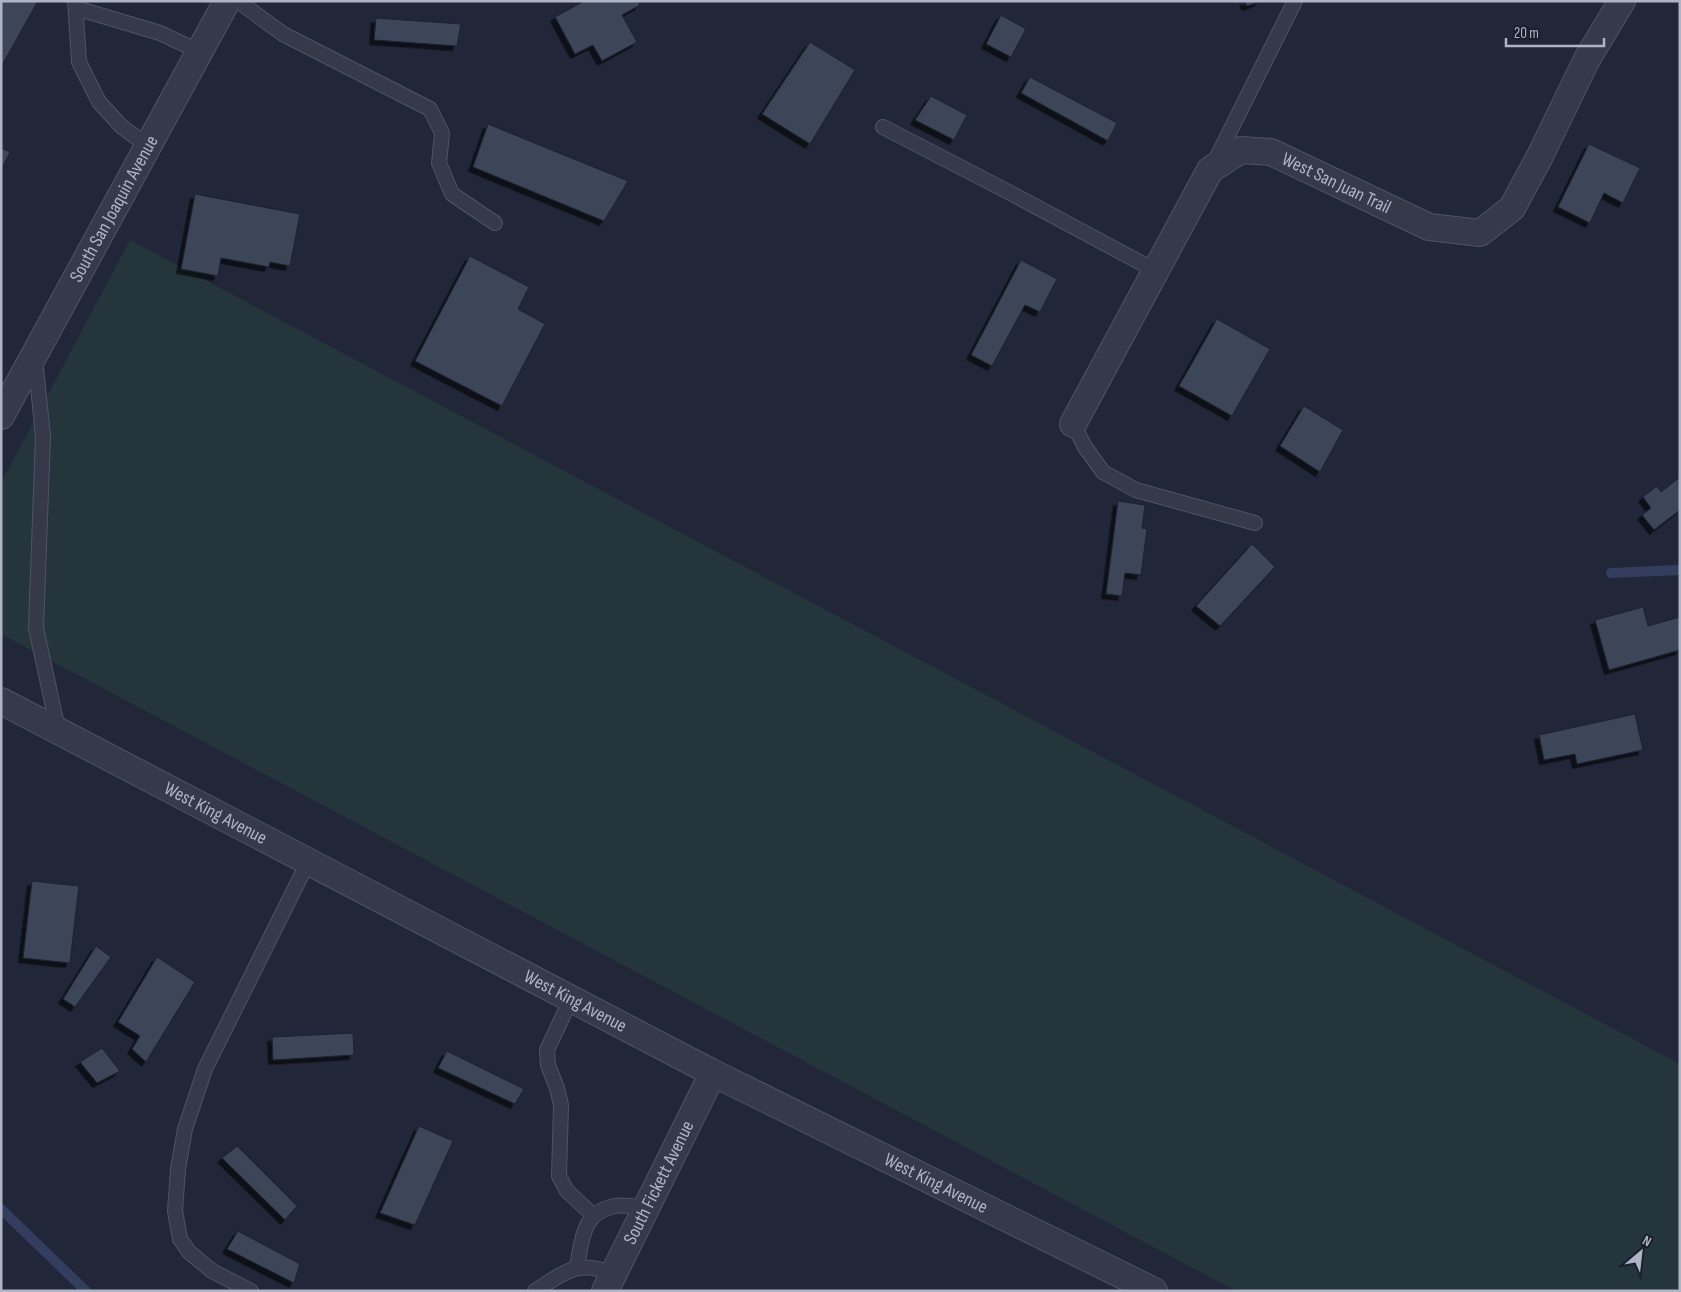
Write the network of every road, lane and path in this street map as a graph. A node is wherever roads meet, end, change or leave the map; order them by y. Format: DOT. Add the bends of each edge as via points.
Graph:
graph roads {
  1 [pos="227,1"];
  2 [pos="238,1"];
  3 [pos="1295,1"];
  4 [pos="1622,1"];
  5 [pos="76,4"];
  6 [pos="200,52"];
  7 [pos="883,127"];
  8 [pos="148,146"];
  9 [pos="1210,170"];
  10 [pos="495,223"];
  11 [pos="1156,271"];
  12 [pos="35,355"];
  13 [pos="1,416"];
  14 [pos="1073,424"];
  15 [pos="1255,523"];
  16 [pos="1,701"];
  17 [pos="58,730"];
  18 [pos="308,862"];
  19 [pos="571,999"];
  20 [pos="714,1073"];
  21 [pos="646,1208"];
  22 [pos="594,1216"];
  23 [pos="577,1268"];
  24 [pos="609,1282"];
  25 [pos="251,1291"];
  26 [pos="535,1291"];
  27 [pos="1154,1291"];
  1 -- 6 [label="street, South San Joaquin Avenue"];
  2 -- 10 [label="lane" via="283,34 430,109 442,133 439,163 452,194"];
  3 -- 9 [label="lane"];
  4 -- 9 [label="street, West San Juan Trail" via="1587,59 1512,208 1480,233 1429,226 1271,152 1241,150"];
  5 -- 6 [label="lane" via="160,33"];
  5 -- 8 [label="lane" via="79,62 99,102 122,127"];
  6 -- 8 [label="street, South San Joaquin Avenue"];
  7 -- 11 [label="lane"];
  8 -- 12 [label="street, South San Joaquin Avenue"];
  9 -- 11 [label="street, West San Juan Trail"];
  11 -- 14 [label="street, West San Juan Trail"];
  12 -- 13 [label="street, South San Joaquin Avenue"];
  12 -- 17 [label="lane" via="43,436 36,628"];
  14 -- 15 [label="lane" via="1103,472 1136,490"];
  16 -- 17 [label="street, West King Avenue"];
  17 -- 18 [label="street, West King Avenue"];
  18 -- 19 [label="street, West King Avenue"];
  18 -- 25 [label="lane" via="205,1068 185,1129 178,1169 175,1211 180,1239 189,1252 212,1271"];
  19 -- 20 [label="street, West King Avenue"];
  19 -- 22 [label="lane" via="547,1050 548,1065 561,1105 559,1176 567,1191"];
  20 -- 21 [label="street, South Fickett Avenue"];
  20 -- 27 [label="street, West King Avenue"];
  21 -- 22 [label="lane" via="616,1206"];
  21 -- 24 [label="street, South Fickett Avenue"];
  22 -- 23 [label="lane" via="583,1236"];
  23 -- 24 [label="lane" via="597,1268"];
  23 -- 26 [label="lane"];
}
